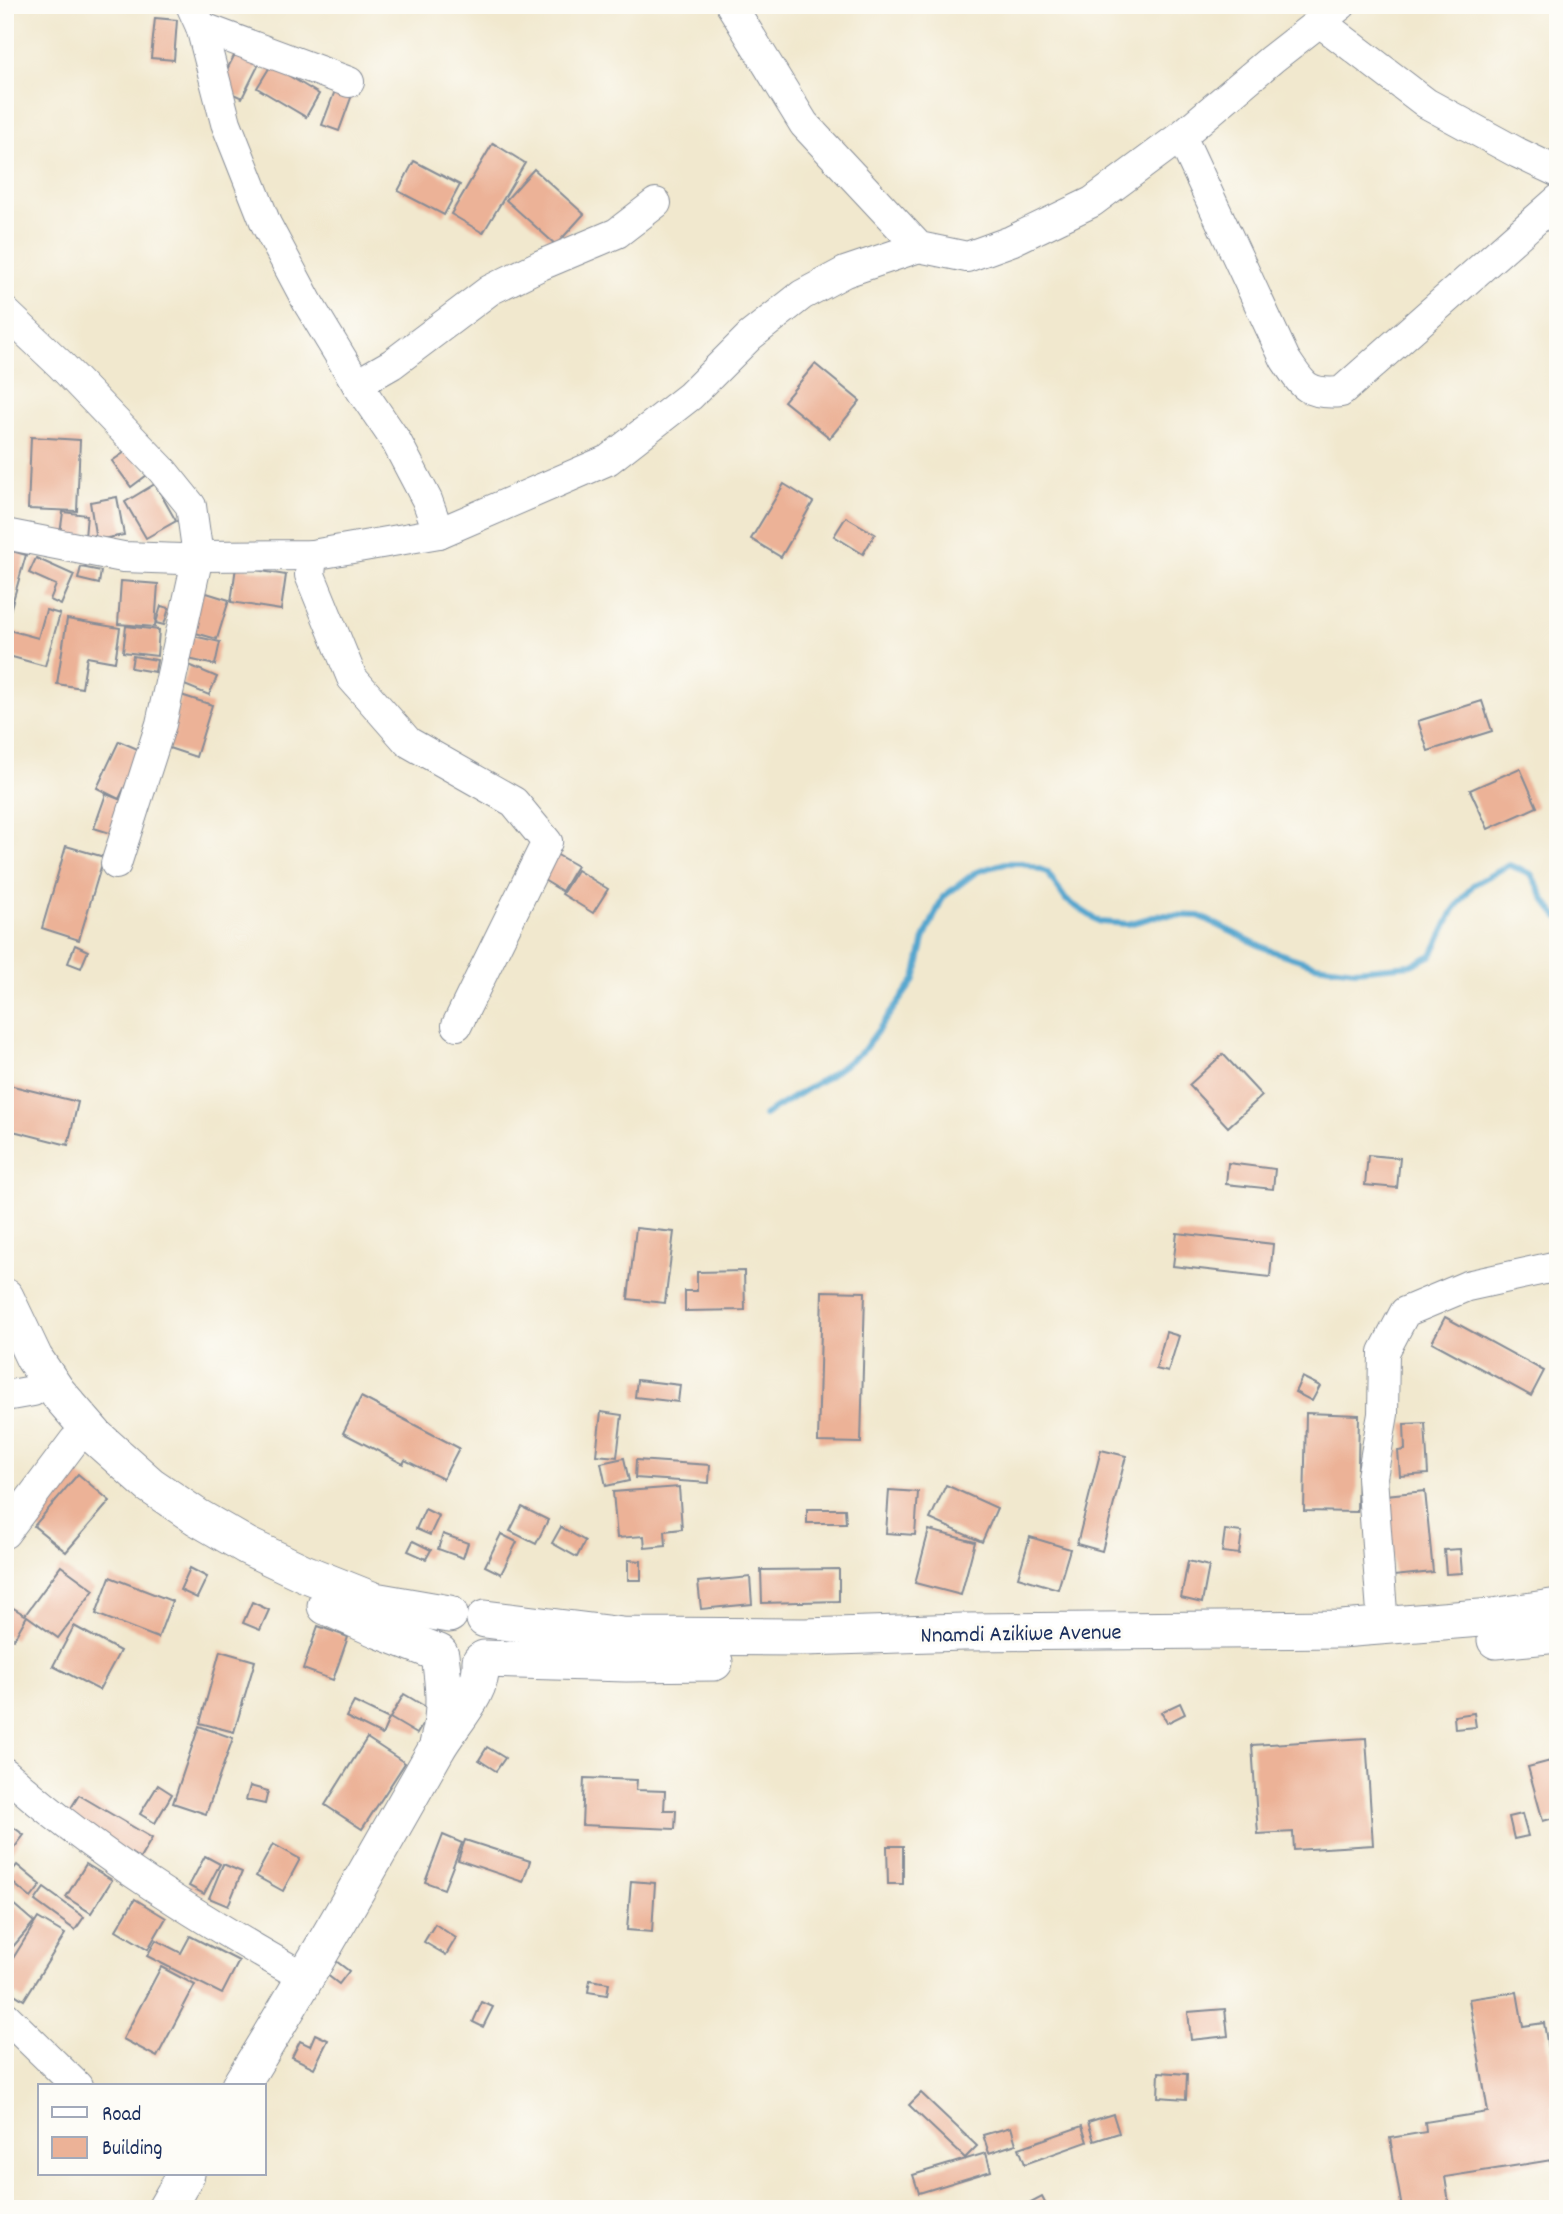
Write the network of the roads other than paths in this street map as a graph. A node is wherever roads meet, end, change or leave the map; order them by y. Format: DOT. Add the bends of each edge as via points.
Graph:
graph roads {
  1 [pos="731,5"];
  2 [pos="1330,13"];
  3 [pos="196,16"];
  4 [pos="349,82"];
  5 [pos="1181,136"];
  6 [pos="1558,172"];
  7 [pos="1558,200"];
  8 [pos="656,203"];
  9 [pos="919,247"];
  10 [pos="5,312"];
  11 [pos="357,384"];
  12 [pos="439,533"];
  13 [pos="5,534"];
  14 [pos="312,555"];
  15 [pos="198,556"];
  16 [pos="117,864"];
  17 [pos="457,1025"];
  18 [pos="1558,1266"];
  19 [pos="5,1297"];
  20 [pos="5,1342"];
  21 [pos="19,1393"];
  22 [pos="74,1441"];
  23 [pos="5,1533"];
  24 [pos="1558,1607"];
  25 [pos="467,1616"];
  26 [pos="1383,1626"];
  27 [pos="1558,1633"];
  28 [pos="439,1654"];
  29 [pos="483,1660"];
  30 [pos="438,1747"];
  31 [pos="5,1773"];
  32 [pos="304,1977"];
  33 [pos="5,2016"];
  34 [pos="75,2084"];
  35 [pos="241,2084"];
  1 -- 9 [label="street" via="804,124"];
  2 -- 5 [label="street"];
  2 -- 6 [label="street" via="1426,103"];
  3 -- 4 [label="street"];
  3 -- 11 [label="street" via="226,123 266,224"];
  5 -- 7 [label="street" via="1285,359 1300,382 1319,394 1341,392"];
  5 -- 9 [label="street" via="1092,202 1011,241 967,257"];
  8 -- 11 [label="street" via="617,233 489,290 392,364"];
  9 -- 12 [label="street" via="845,272 802,295 750,336 690,396 608,460"];
  10 -- 15 [label="street" via="162,470 191,506"];
  11 -- 12 [label="street" via="396,441"];
  12 -- 14 [label="street"];
  13 -- 15 [label="street" via="123,557"];
  14 -- 15 [label="street"];
  14 -- 17 [label="street" via="310,575 352,678 408,742 513,802 547,842"];
  15 -- 16 [label="street" via="161,724"];
  18 -- 26 [label="street" via="1467,1286 1405,1312 1384,1352 1383,1414 1372,1477"];
  19 -- 25 [label="main road, Nnamdi Azikiwe Avenue" via="34,1358 57,1392 96,1437 150,1485 247,1546 304,1573 374,1601"];
  20 -- 21 [label="main road" via="17,1367"];
  21 -- 22 [label="main road" via="48,1412"];
  22 -- 23 [label="street"];
  22 -- 28 [label="main road" via="103,1470 187,1535 284,1588"];
  24 -- 26 [label="main road, Nnamdi Azikiwe Avenue"];
  25 -- 26 [label="main road, Nnamdi Azikiwe Avenue" via="623,1636"];
  25 -- 28 [label="main road" via="442,1621 436,1640"];
  25 -- 29 [label="main road" via="493,1634"];
  27 -- 29 [label="main road, Nnamdi Azikiwe Avenue" via="1365,1651 1207,1655 626,1663"];
  28 -- 29 [label="main road" via="468,1667"];
  28 -- 30 [label="main road" via="445,1693"];
  29 -- 30 [label="main road" via="475,1689"];
  30 -- 32 [label="main road"];
  31 -- 32 [label="street" via="47,1810 137,1874 219,1929"];
  32 -- 35 [label="main road"];
  33 -- 34 [label="street"];
}
